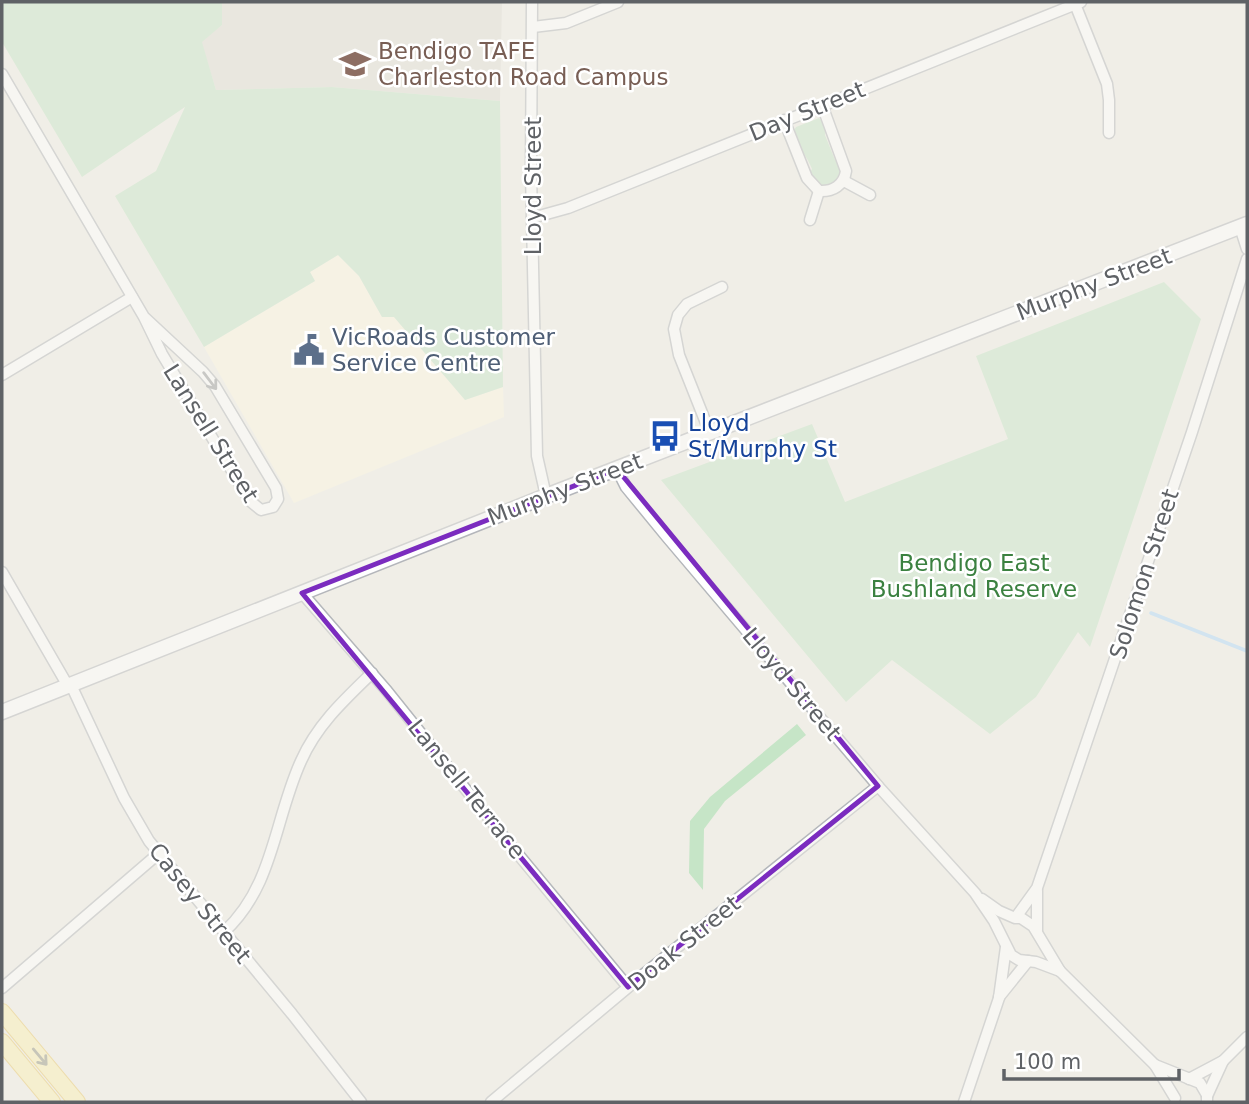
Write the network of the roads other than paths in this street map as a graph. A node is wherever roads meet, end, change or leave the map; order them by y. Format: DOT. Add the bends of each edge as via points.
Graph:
graph roads {
  1 [pos="532,2"];
  2 [pos="618,2"];
  3 [pos="1078,3"];
  4 [pos="533,27"];
  5 [pos="2,74"];
  6 [pos="822,105"];
  7 [pos="784,120"];
  8 [pos="1109,133"];
  9 [pos="844,181"];
  10 [pos="819,191"];
  11 [pos="870,195"];
  12 [pos="532,218"];
  13 [pos="810,220"];
  14 [pos="1243,226"];
  15 [pos="1247,249"];
  16 [pos="1247,259"];
  17 [pos="722,286"];
  18 [pos="132,297"];
  19 [pos="144,317"];
  20 [pos="2,375"];
  21 [pos="710,433"];
  22 [pos="617,469"];
  23 [pos="546,496"];
  24 [pos="2,572"];
  25 [pos="302,593"];
  26 [pos="372,674"];
  27 [pos="70,685"];
  28 [pos="2,712"];
  29 [pos="878,786"];
  30 [pos="158,855"];
  31 [pos="1037,888"];
  32 [pos="975,893"];
  33 [pos="1015,918"];
  34 [pos="224,932"];
  35 [pos="1038,934"];
  36 [pos="1005,945"];
  37 [pos="1028,961"];
  38 [pos="1060,971"];
  39 [pos="628,986"];
  40 [pos="2,988"];
  41 [pos="999,998"];
  42 [pos="2,1012"];
  43 [pos="1247,1037"];
  44 [pos="5,1052"];
  45 [pos="1223,1061"];
  46 [pos="1155,1065"];
  47 [pos="1188,1079"];
  48 [pos="1175,1100"];
  49 [pos="1207,1100"];
  50 [pos="52,1102"];
  51 [pos="77,1102"];
  52 [pos="361,1102"];
  53 [pos="491,1102"];
  54 [pos="964,1102"];
  1 -- 4 [label="street, Lloyd Street"];
  2 -- 4 [label="street" via="566,23"];
  3 -- 6 [label="street, Day Street"];
  3 -- 8 [label="street" via="1107,84"];
  4 -- 12 [label="street, Lloyd Street"];
  5 -- 18 [label="street, Lansell Street"];
  6 -- 7 [label="street, Day Street"];
  6 -- 9 [label="street" via="845,164"];
  7 -- 10 [label="street" via="807,178"];
  7 -- 12 [label="street, Day Street" via="568,208"];
  9 -- 10 [label="street" via="835,189"];
  9 -- 11 [label="street"];
  10 -- 13 [label="street"];
  12 -- 23 [label="street, Lloyd Street" via="537,456"];
  14 -- 15 [label="street"];
  14 -- 21 [label="street, Murphy Street"];
  16 -- 31 [label="street, Solomon Street"];
  17 -- 21 [label="street" via="687,304 674,329 679,355"];
  18 -- 19 [label="street, Lansell Street"];
  18 -- 20 [label="street"];
  19 -- 19 [label="street, Lansell Street, one-way" via="215,386 276,488 278,499 273,507 261,510 250,501"];
  21 -- 22 [label="street, Murphy Street"];
  22 -- 23 [label="street, Murphy Street"];
  22 -- 29 [label="street, Lloyd Street" via="641,506"];
  23 -- 25 [label="street, Murphy Street"];
  24 -- 27 [label="street, Casey Street"];
  25 -- 26 [label="street, Lansell Terrace"];
  25 -- 27 [label="street, Murphy Street"];
  26 -- 34 [label="street" via="326,720 308,747 255,895"];
  26 -- 39 [label="street, Lansell Terrace"];
  27 -- 28 [label="street, Murphy Street"];
  27 -- 30 [label="street, Casey Street" via="124,798"];
  29 -- 32 [label="street, Lloyd Street"];
  29 -- 39 [label="street, Doak Street"];
  30 -- 34 [label="street, Casey Street"];
  30 -- 40 [label="street"];
  31 -- 33 [label="street, Solomon Street"];
  31 -- 35 [label="street, Solomon Street"];
  32 -- 33 [label="street, Lloyd Street"];
  32 -- 36 [label="street, Lloyd Street"];
  33 -- 35 [label="street" via="1028,921"];
  33 -- 36 [label="street" via="1004,934"];
  34 -- 52 [label="street, Casey Street"];
  35 -- 37 [label="street" via="1039,948"];
  35 -- 38 [label="street"];
  36 -- 37 [label="street" via="1014,957"];
  36 -- 41 [label="street"];
  37 -- 38 [label="street"];
  37 -- 41 [label="street"];
  38 -- 46 [label="street"];
  39 -- 53 [label="street, Doak Street"];
  41 -- 54 [label="street"];
  42 -- 51 [label="main road, one-way"];
  43 -- 45 [label="street"];
  44 -- 50 [label="main road"];
  45 -- 47 [label="street"];
  45 -- 49 [label="street"];
  46 -- 47 [label="street"];
  46 -- 48 [label="street"];
  47 -- 48 [label="street" via="1177,1088"];
  47 -- 49 [label="street" via="1200,1083"];
}
